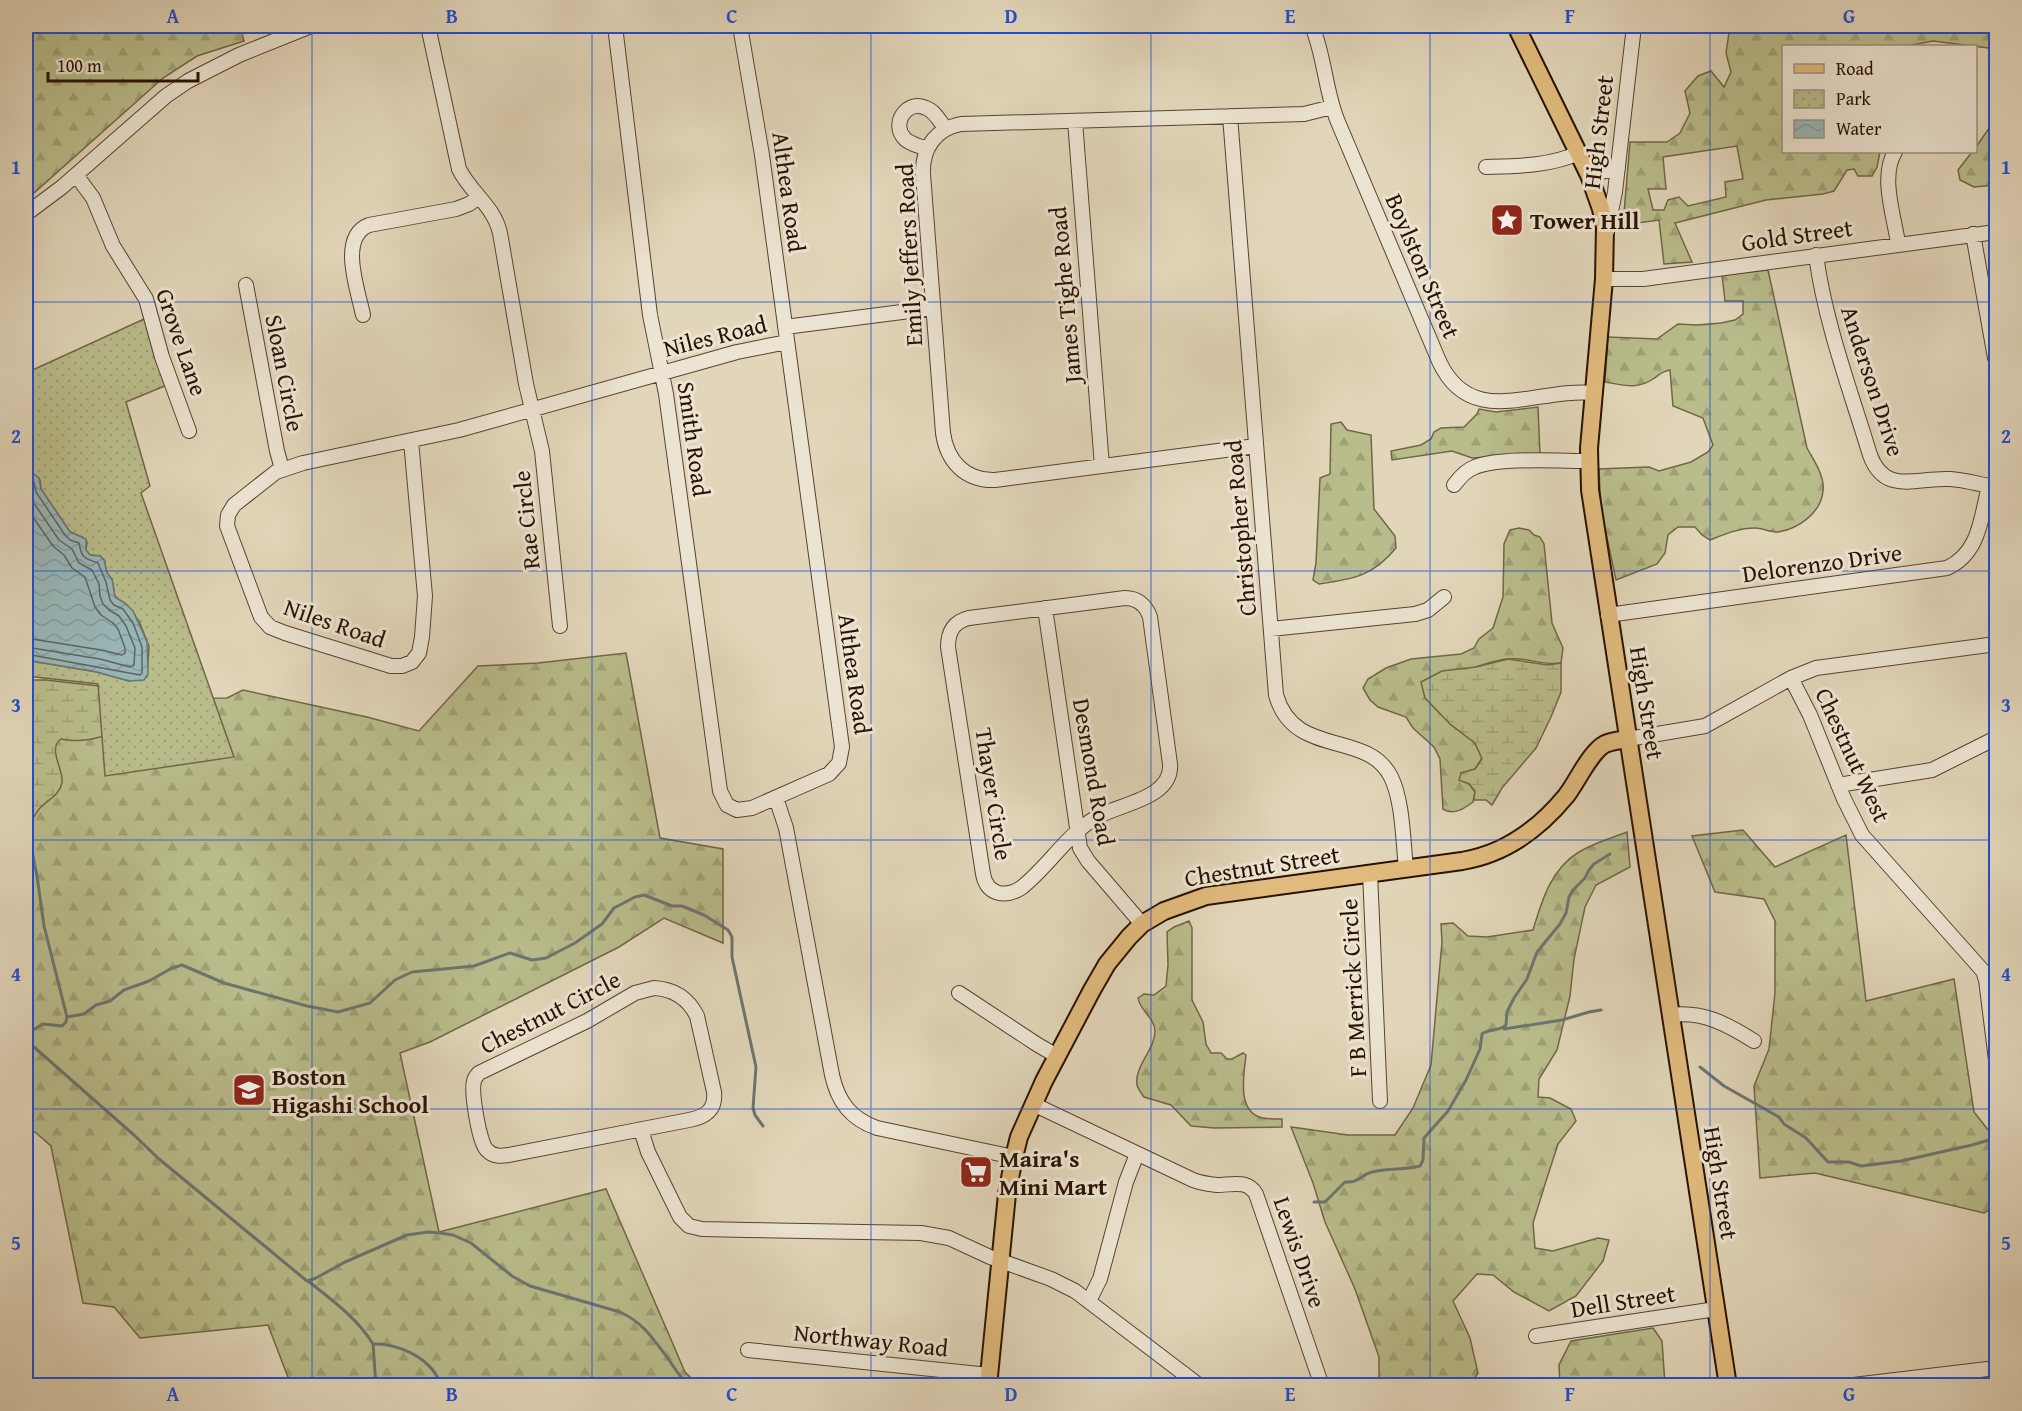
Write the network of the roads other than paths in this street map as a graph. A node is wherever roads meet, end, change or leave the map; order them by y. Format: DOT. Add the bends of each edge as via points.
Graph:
graph roads {
  1 [pos="311,26"];
  2 [pos="428,26"];
  3 [pos="615,26"];
  4 [pos="740,26"];
  5 [pos="1311,26"];
  6 [pos="1516,26"];
  7 [pos="1634,26"];
  8 [pos="1332,107"];
  9 [pos="1230,116"];
  10 [pos="1075,121"];
  11 [pos="946,129"];
  12 [pos="927,149"];
  13 [pos="1579,153"];
  14 [pos="1894,153"];
  15 [pos="1486,167"];
  16 [pos="1618,168"];
  17 [pos="76,175"];
  18 [pos="1589,175"];
  19 [pos="479,197"];
  20 [pos="26,214"];
  21 [pos="1996,231"];
  22 [pos="1973,234"];
  23 [pos="1606,237"];
  24 [pos="1898,243"];
  25 [pos="1816,255"];
  26 [pos="1604,279"];
  27 [pos="246,285"];
  28 [pos="933,308"];
  29 [pos="363,315"];
  30 [pos="785,327"];
  31 [pos="787,342"];
  32 [pos="1995,358"];
  33 [pos="661,372"];
  34 [pos="1594,393"];
  35 [pos="532,411"];
  36 [pos="189,431"];
  37 [pos="411,441"];
  38 [pos="1256,446"];
  39 [pos="1589,461"];
  40 [pos="1102,465"];
  41 [pos="282,469"];
  42 [pos="1454,485"];
  43 [pos="1993,487"];
  44 [pos="1444,597"];
  45 [pos="1045,608"];
  46 [pos="1608,615"];
  47 [pos="560,626"];
  48 [pos="1271,629"];
  49 [pos="1996,644"];
  50 [pos="1791,678"];
  51 [pos="1996,738"];
  52 [pos="1628,739"];
  53 [pos="1838,785"];
  54 [pos="776,798"];
  55 [pos="1077,832"];
  56 [pos="1406,868"];
  57 [pos="1370,873"];
  58 [pos="1142,924"];
  59 [pos="959,993"];
  60 [pos="1671,1015"];
  61 [pos="1754,1041"];
  62 [pos="1057,1056"];
  63 [pos="1996,1060"];
  64 [pos="1380,1101"];
  65 [pos="1033,1104"];
  66 [pos="641,1130"];
  67 [pos="1137,1154"];
  68 [pos="1014,1157"];
  69 [pos="1000,1260"];
  70 [pos="1089,1301"];
  71 [pos="1716,1309"];
  72 [pos="1536,1336"];
  73 [pos="748,1350"];
  74 [pos="1996,1368"];
  75 [pos="988,1380"];
  76 [pos="1200,1386"];
  77 [pos="1322,1386"];
  78 [pos="1728,1386"];
  79 [pos="1845,1386"];
  1 -- 17 [label="street" via="188,81"];
  2 -- 19 [label="street, Rae Circle" via="456,161 462,176"];
  3 -- 33 [label="street, Smith Road"];
  4 -- 30 [label="street, Althea Road"];
  5 -- 8 [label="street, Boylston Street" via="1322,53"];
  6 -- 13 [label="main road"];
  7 -- 16 [label="street, High Street"];
  8 -- 9 [label="street" via="1304,114"];
  8 -- 34 [label="street, Boylston Street" via="1438,361 1450,381 1466,394 1486,401"];
  9 -- 10 [label="street"];
  9 -- 38 [label="street, Christopher Road"];
  10 -- 11 [label="street" via="967,124"];
  10 -- 40 [label="street, James Tighe Road"];
  11 -- 12 [label="street, Emily Jeffers Road"];
  11 -- 12 [label="street" via="926,107 916,106 905,112 899,125 902,135"];
  12 -- 28 [label="street, Emily Jeffers Road" via="923,174"];
  13 -- 15 [label="street" via="1541,165"];
  13 -- 18 [label="main road"];
  14 -- 24 [label="street" via="1888,175"];
  16 -- 18 [label="street"];
  16 -- 23 [label="street, High Street"];
  17 -- 20 [label="street"];
  17 -- 36 [label="street, Grove Lane" via="93,198 113,246 146,299"];
  18 -- 23 [label="main road"];
  19 -- 29 [label="street" via="456,209 373,224 357,233 352,253"];
  19 -- 35 [label="street, Rae Circle" via="492,211 499,227"];
  21 -- 22 [label="street, Gold Street"];
  22 -- 24 [label="street, Gold Street"];
  22 -- 32 [label="street"];
  23 -- 26 [label="main road, High Street"];
  24 -- 25 [label="street, Gold Street"];
  25 -- 26 [label="street, Gold Street" via="1643,279"];
  25 -- 43 [label="street, Anderson Drive" via="1830,324 1877,471 1896,482 1951,479"];
  26 -- 34 [label="main road, High Street"];
  27 -- 41 [label="street, Sloan Circle"];
  28 -- 30 [label="street, Niles Road"];
  28 -- 40 [label="street, Emily Jeffers Road" via="944,440 951,459 960,469 989,480"];
  30 -- 31 [label="street, Althea Road"];
  31 -- 33 [label="street, Niles Road"];
  31 -- 54 [label="street, Althea Road" via="843,747 833,771"];
  33 -- 35 [label="street, Niles Road"];
  33 -- 54 [label="street, Smith Road" via="720,791 724,803 737,810"];
  34 -- 39 [label="main road, High Street"];
  35 -- 37 [label="street, Niles Road"];
  35 -- 47 [label="street, Rae Circle" via="542,452"];
  37 -- 41 [label="street, Niles Road"];
  37 -- 41 [label="street, Niles Road" via="424,612 419,653 402,666 285,633 270,627 261,617 230,538 227,520 238,502"];
  38 -- 40 [label="street, Emily Jeffers Road"];
  38 -- 48 [label="street, Christopher Road"];
  39 -- 42 [label="street" via="1485,464 1467,471"];
  39 -- 46 [label="main road, High Street"];
  43 -- 46 [label="street, Delorenzo Drive" via="1976,539 1964,558 1947,568"];
  44 -- 48 [label="street" via="1428,610 1415,614"];
  45 -- 55 [label="street, Desmond Road"];
  45 -- 55 [label="street, Thayer Circle" via="1130,598 1146,608 1151,622 1169,779 1155,792 1097,817"];
  45 -- 55 [label="street, Thayer Circle" via="964,619 955,624 948,637 986,884 996,893 1017,891"];
  46 -- 52 [label="main road, High Street"];
  48 -- 56 [label="street, Christopher Road" via="1276,695 1287,718 1306,734 1373,758 1391,778"];
  49 -- 50 [label="street, Chestnut West" via="1824,667"];
  50 -- 52 [label="street, Chestnut West" via="1705,726"];
  50 -- 53 [label="street, Chestnut West"];
  51 -- 53 [label="street" via="1932,770"];
  52 -- 56 [label="main road, Chestnut Street" via="1600,748 1549,815 1509,846 1478,858"];
  52 -- 60 [label="main road, High Street"];
  53 -- 63 [label="street, Chestnut West" via="1862,835 1983,971"];
  54 -- 68 [label="street" via="786,828 832,1075 844,1106 857,1119 877,1128"];
  55 -- 58 [label="street, Desmond Road" via="1084,857"];
  56 -- 57 [label="main road, Chestnut Street"];
  57 -- 58 [label="main road, Chestnut Street" via="1206,896 1170,908"];
  57 -- 64 [label="street, F B Merrick Circle"];
  58 -- 62 [label="main road, Chestnut Street" via="1107,964"];
  59 -- 62 [label="street"];
  60 -- 61 [label="street" via="1708,1017"];
  60 -- 71 [label="main road, High Street"];
  62 -- 65 [label="main road, Chestnut Street"];
  65 -- 67 [label="street, Lewis Drive"];
  65 -- 68 [label="main road, Chestnut Street"];
  66 -- 66 [label="street, Chestnut Circle" via="495,1155 487,1151 481,1140 474,1080 483,1070 587,1021 635,993 666,989 687,1000 697,1016 715,1100 699,1118"];
  66 -- 69 [label="street" via="680,1217 693,1227 928,1233"];
  67 -- 70 [label="street" via="1100,1279"];
  67 -- 77 [label="street, Lewis Drive" via="1193,1180 1216,1185 1243,1184 1254,1191"];
  68 -- 69 [label="main road, Chestnut Street"];
  69 -- 70 [label="street" via="1060,1282"];
  69 -- 75 [label="main road, Chestnut Street"];
  70 -- 76 [label="street"];
  71 -- 72 [label="street, Dell Street"];
  71 -- 78 [label="main road, High Street"];
  73 -- 75 [label="street, Northway Road"];
  74 -- 79 [label="street"];
}
